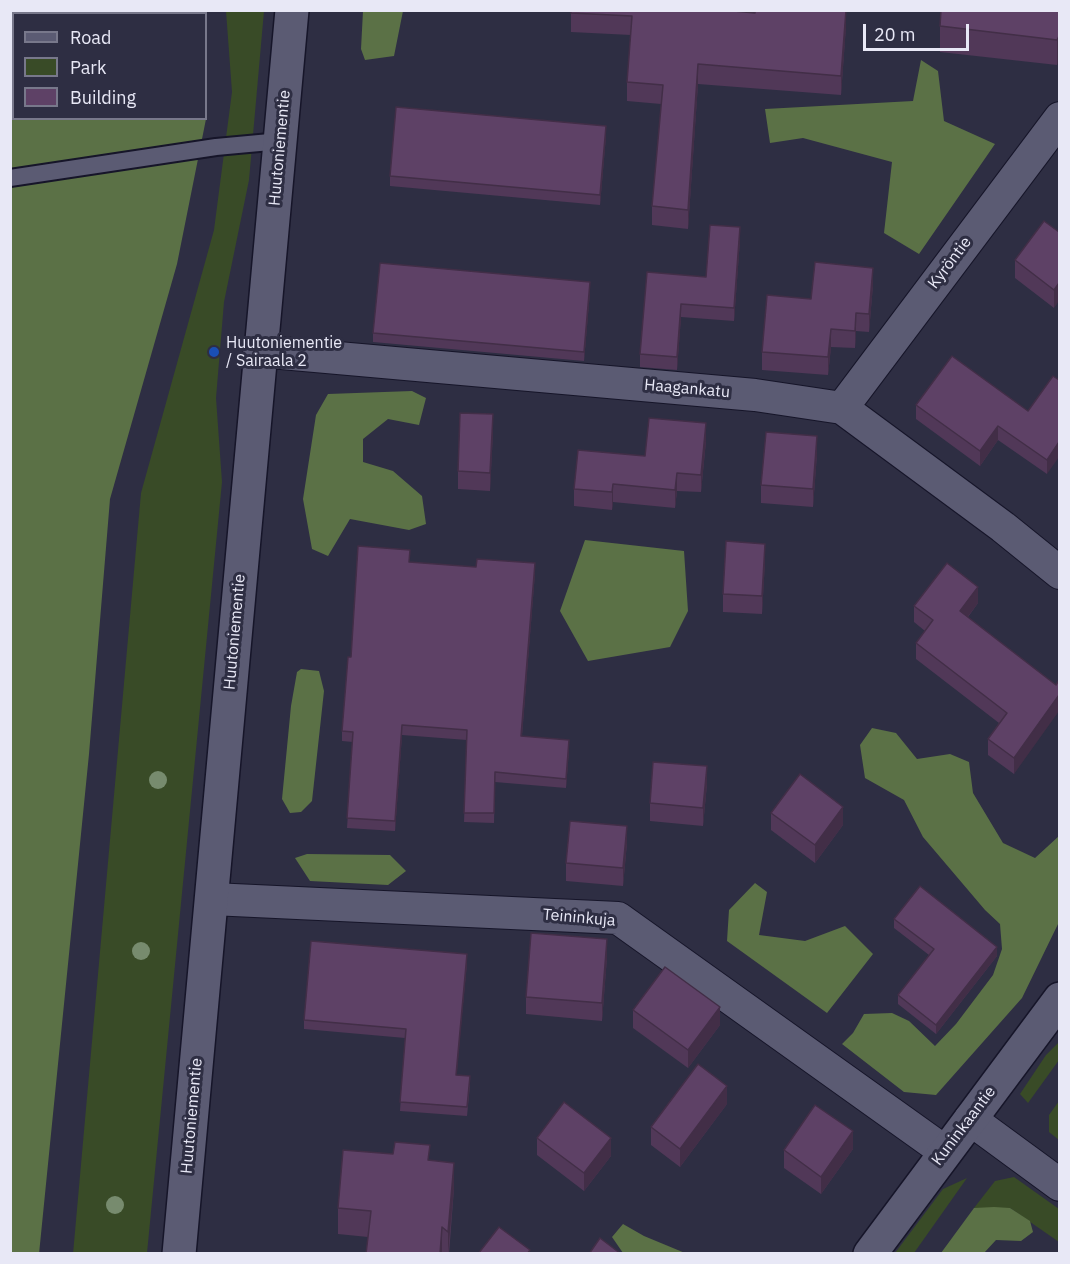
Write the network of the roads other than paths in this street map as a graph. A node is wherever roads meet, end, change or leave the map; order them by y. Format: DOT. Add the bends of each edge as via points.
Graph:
graph roads {
  1 [pos="292,10"];
  2 [pos="1059,118"];
  3 [pos="281,141"];
  4 [pos="10,178"];
  5 [pos="260,351"];
  6 [pos="842,408"];
  7 [pos="1059,573"];
  8 [pos="212,899"];
  9 [pos="1059,999"];
  10 [pos="970,1119"];
  11 [pos="944,1150"];
  12 [pos="1059,1185"];
  13 [pos="179,1254"];
  14 [pos="870,1254"];
  1 -- 3 [label="main road, Huutoniementie"];
  2 -- 6 [label="street, Kyröntie"];
  3 -- 4 [label="lane"];
  3 -- 5 [label="main road, Huutoniementie"];
  5 -- 6 [label="street, Haagankatu" via="755,395"];
  5 -- 8 [label="main road, Huutoniementie"];
  6 -- 7 [label="street, Haagankatu" via="1003,526"];
  8 -- 11 [label="street, Teininkuja" via="618,918"];
  8 -- 13 [label="main road, Huutoniementie"];
  9 -- 10 [label="main road, Kuninkaantie"];
  10 -- 11 [label="main road, Kuninkaantie"];
  10 -- 12 [label="street"];
  11 -- 14 [label="main road, Kuninkaantie"];
}
